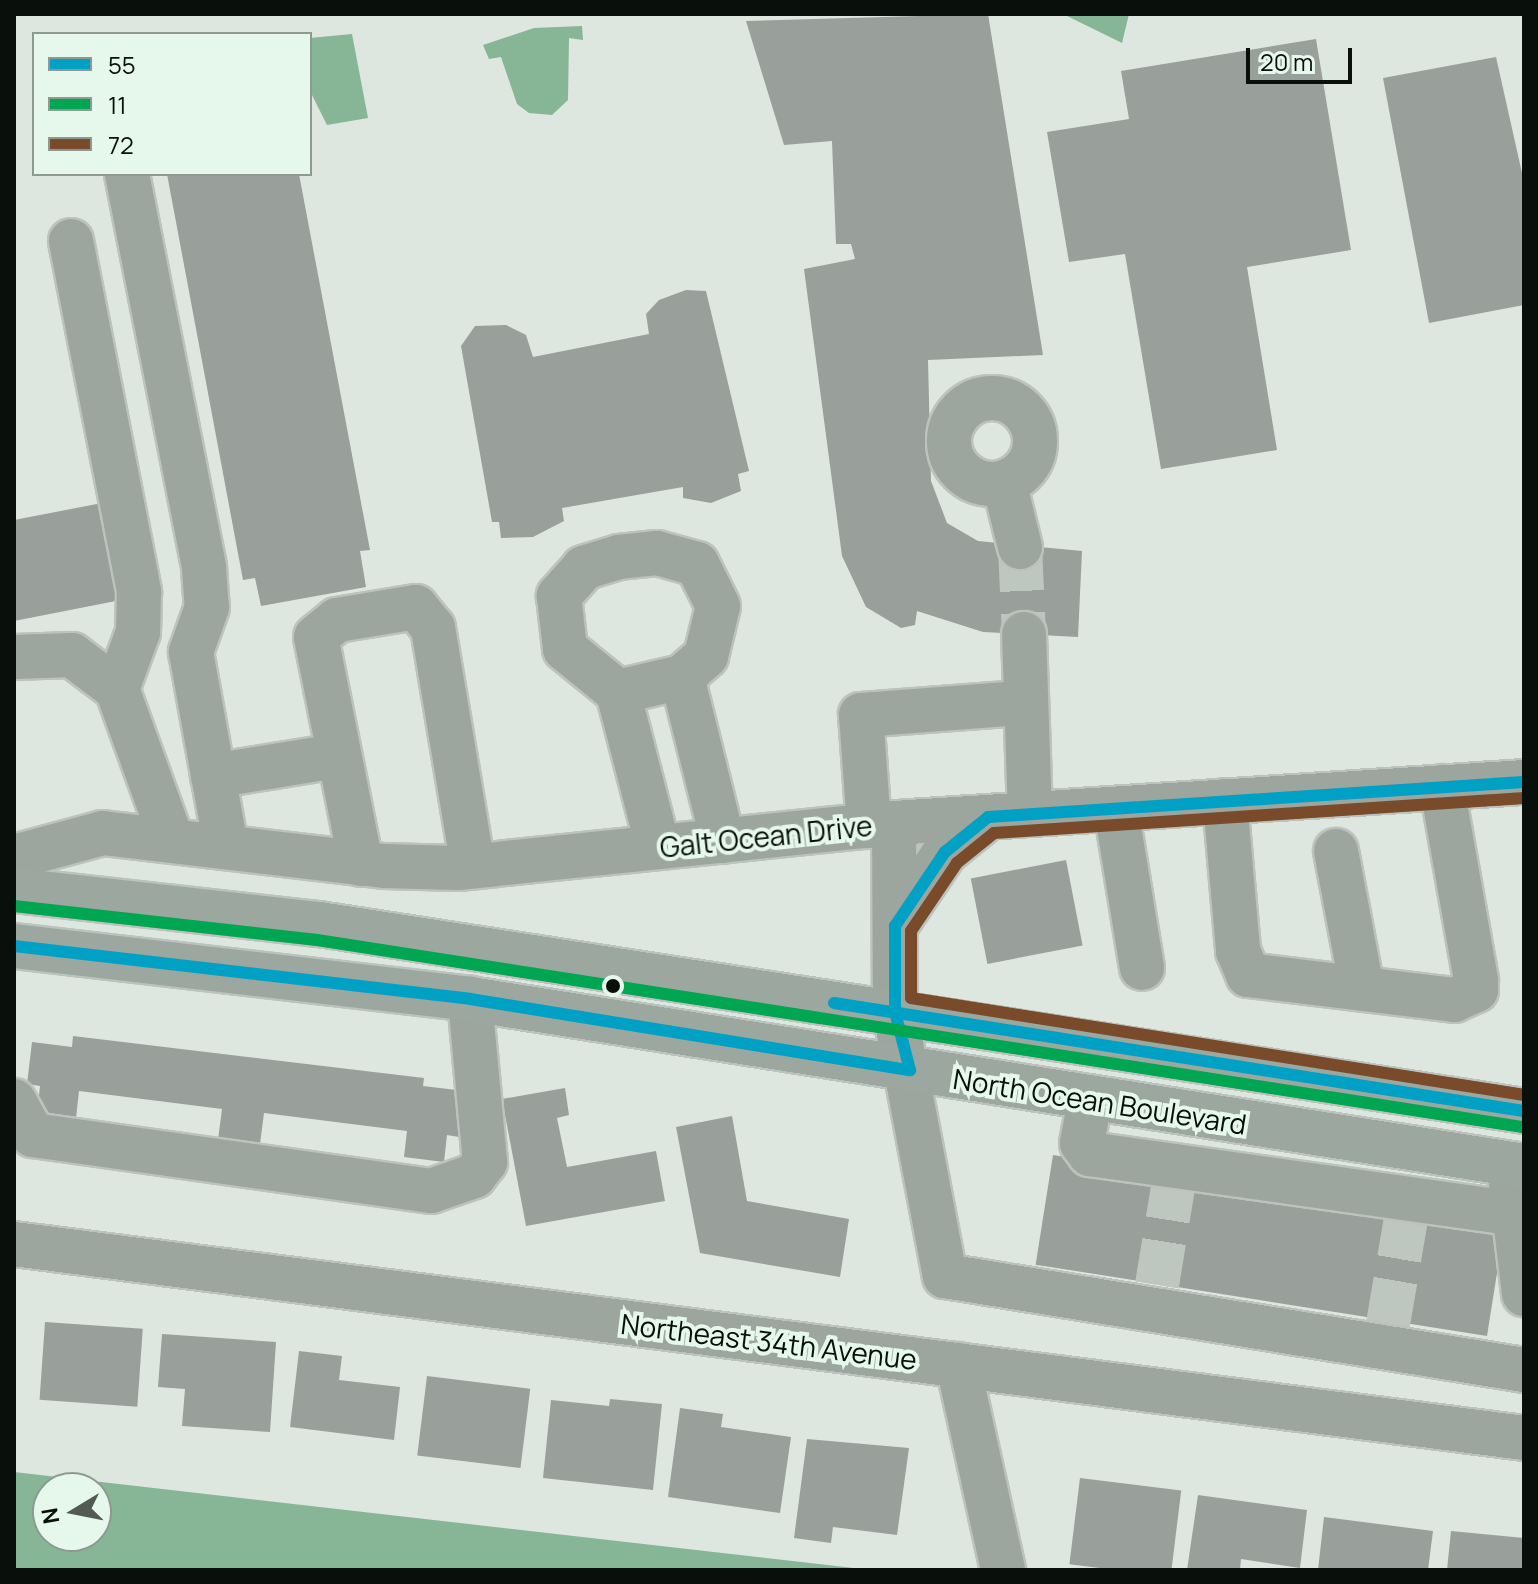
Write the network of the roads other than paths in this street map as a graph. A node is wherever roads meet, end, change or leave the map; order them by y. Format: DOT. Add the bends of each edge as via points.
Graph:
graph roads {
  1 [pos="127,176"];
  2 [pos="71,241"];
  3 [pos="1004,482"];
  4 [pos="1020,547"];
  5 [pos="1024,634"];
  6 [pos="14,657"];
  7 [pos="682,677"];
  8 [pos="117,689"];
  9 [pos="618,692"];
  10 [pos="1022,703"];
  11 [pos="699,737"];
  12 [pos="635,751"];
  13 [pos="337,756"];
  14 [pos="213,776"];
  15 [pos="1524,782"];
  16 [pos="1442,787"];
  17 [pos="1225,801"];
  18 [pos="1116,809"];
  19 [pos="1009,816"];
  20 [pos="882,824"];
  21 [pos="163,837"];
  22 [pos="723,841"];
  23 [pos="226,847"];
  24 [pos="658,847"];
  25 [pos="1336,851"];
  26 [pos="14,857"];
  27 [pos="361,864"];
  28 [pos="473,866"];
  29 [pos="14,890"];
  30 [pos="895,926"];
  31 [pos="14,946"];
  32 [pos="1142,968"];
  33 [pos="1362,989"];
  34 [pos="470,999"];
  35 [pos="895,1012"];
  36 [pos="910,1070"];
  37 [pos="1090,1100"];
  38 [pos="14,1101"];
  39 [pos="1524,1111"];
  40 [pos="1516,1165"];
  41 [pos="1519,1214"];
  42 [pos="14,1244"];
  43 [pos="1524,1294"];
  44 [pos="958,1365"];
  45 [pos="1524,1370"];
  46 [pos="1524,1438"];
  47 [pos="1003,1570"];
  1 -- 14 [label="street" via="204,568 207,607 191,652"];
  2 -- 8 [label="street" via="139,592 138,632"];
  3 -- 4 [label="street"];
  5 -- 10 [label="street"];
  6 -- 8 [label="street" via="72,655"];
  7 -- 9 [label="street"];
  7 -- 9 [label="street" via="706,656 718,629 711,582 697,564 680,559 619,557 567,579 556,619 565,649"];
  7 -- 11 [label="street"];
  8 -- 21 [label="street"];
  9 -- 12 [label="street"];
  10 -- 19 [label="street"];
  10 -- 20 [label="street" via="861,715"];
  11 -- 12 [label="street"];
  11 -- 22 [label="street"];
  12 -- 24 [label="street"];
  13 -- 14 [label="street"];
  13 -- 27 [label="street"];
  13 -- 28 [label="street" via="318,664 320,628 416,607 426,612"];
  14 -- 23 [label="street"];
  15 -- 16 [label="street, Galt Ocean Drive"];
  16 -- 17 [label="street, Galt Ocean Drive"];
  16 -- 33 [label="street" via="1476,990 1454,1000"];
  17 -- 18 [label="street, Galt Ocean Drive"];
  17 -- 33 [label="street" via="1242,969 1248,975"];
  18 -- 19 [label="street, Galt Ocean Drive"];
  18 -- 32 [label="street"];
  19 -- 20 [label="street, Galt Ocean Drive"];
  19 -- 30 [label="street" via="945,852"];
  20 -- 22 [label="street, Galt Ocean Drive"];
  20 -- 30 [label="street"];
  21 -- 23 [label="street, Galt Ocean Drive"];
  21 -- 26 [label="street, Galt Ocean Drive" via="103,833"];
  22 -- 24 [label="street, Galt Ocean Drive"];
  23 -- 27 [label="street, Galt Ocean Drive"];
  24 -- 28 [label="street, Galt Ocean Drive"];
  25 -- 33 [label="street"];
  27 -- 28 [label="street, Galt Ocean Drive"];
  29 -- 35 [label="main road, North Ocean Boulevard" via="319,924"];
  30 -- 35 [label="street"];
  31 -- 34 [label="main road, North Ocean Boulevard"];
  34 -- 36 [label="main road, North Ocean Boulevard"];
  34 -- 38 [label="street" via="485,1162 474,1176 431,1191 33,1135"];
  35 -- 36 [label="street"];
  35 -- 39 [label="main road, North Ocean Boulevard"];
  36 -- 37 [label="main road, North Ocean Boulevard"];
  36 -- 45 [label="street" via="945,1276 1154,1297 1387,1336"];
  37 -- 40 [label="main road, North Ocean Boulevard"];
  37 -- 41 [label="street" via="1082,1143 1090,1154 1408,1206"];
  40 -- 41 [label="street"];
  41 -- 43 [label="street"];
  42 -- 44 [label="street, Northeast 34th Avenue"];
  44 -- 46 [label="street, Northeast 34th Avenue"];
  44 -- 47 [label="street"];
}
